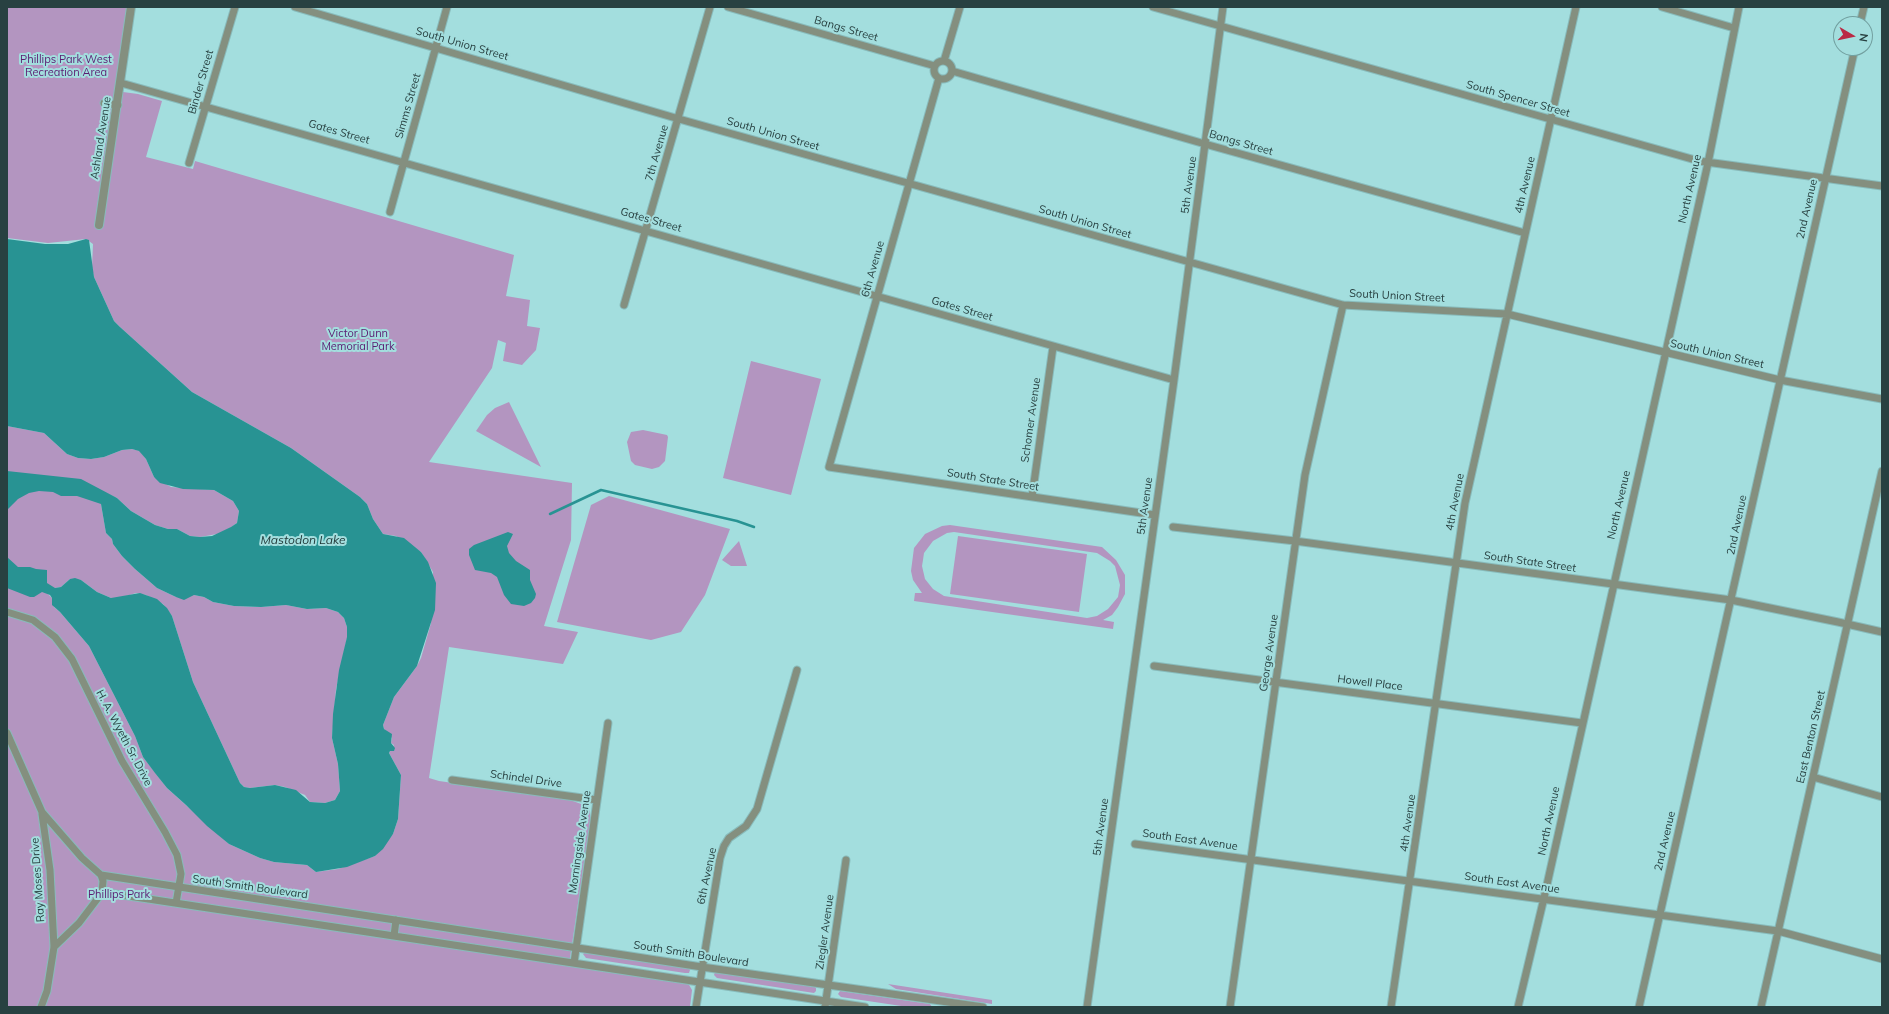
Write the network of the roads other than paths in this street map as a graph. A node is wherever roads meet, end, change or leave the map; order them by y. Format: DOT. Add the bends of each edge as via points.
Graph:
graph roads {
  1 [pos="131,7"];
  2 [pos="235,7"];
  3 [pos="295,7"];
  4 [pos="447,7"];
  5 [pos="710,7"];
  6 [pos="728,7"];
  7 [pos="960,7"];
  8 [pos="1153,7"];
  9 [pos="1223,7"];
  10 [pos="1576,7"];
  11 [pos="1662,7"];
  12 [pos="1739,7"];
  13 [pos="1220,27"];
  14 [pos="1734,28"];
  15 [pos="436,48"];
  16 [pos="1853,56"];
  17 [pos="944,61"];
  18 [pos="935,66"];
  19 [pos="952,71"];
  20 [pos="939,78"];
  21 [pos="121,83"];
  22 [pos="104,103"];
  23 [pos="118,105"];
  24 [pos="206,106"];
  25 [pos="678,119"];
  26 [pos="1551,120"];
  27 [pos="1205,144"];
  28 [pos="404,162"];
  29 [pos="1708,162"];
  30 [pos="189,163"];
  31 [pos="1825,178"];
  32 [pos="909,184"];
  33 [pos="1882,186"];
  34 [pos="390,212"];
  35 [pos="99,225"];
  36 [pos="646,230"];
  37 [pos="1524,233"];
  38 [pos="1189,263"];
  39 [pos="877,295"];
  40 [pos="624,305"];
  41 [pos="1343,305"];
  42 [pos="1507,314"];
  43 [pos="1052,346"];
  44 [pos="1664,353"];
  45 [pos="1174,380"];
  46 [pos="1780,380"];
  47 [pos="1882,399"];
  48 [pos="829,467"];
  49 [pos="1882,471"];
  50 [pos="1032,497"];
  51 [pos="1155,515"];
  52 [pos="1173,527"];
  53 [pos="1295,541"];
  54 [pos="1457,563"];
  55 [pos="1613,584"];
  56 [pos="1732,600"];
  57 [pos="7,612"];
  58 [pos="1848,624"];
  59 [pos="1882,632"];
  60 [pos="1154,666"];
  61 [pos="797,670"];
  62 [pos="1276,682"];
  63 [pos="1437,702"];
  64 [pos="1582,722"];
  65 [pos="608,723"];
  66 [pos="7,733"];
  67 [pos="1813,777"];
  68 [pos="452,780"];
  69 [pos="1882,797"];
  70 [pos="597,800"];
  71 [pos="42,812"];
  72 [pos="1135,844"];
  73 [pos="846,860"];
  74 [pos="1251,860"];
  75 [pos="101,875"];
  76 [pos="1410,880"];
  77 [pos="179,888"];
  78 [pos="102,892"];
  79 [pos="1544,898"];
  80 [pos="176,903"];
  81 [pos="1660,914"];
  82 [pos="396,920"];
  83 [pos="1778,931"];
  84 [pos="394,936"];
  85 [pos="54,947"];
  86 [pos="577,948"];
  87 [pos="1882,959"];
  88 [pos="574,963"];
  89 [pos="702,967"];
  90 [pos="700,983"];
  91 [pos="828,985"];
  92 [pos="826,1004"];
  93 [pos="944,1004"];
  94 [pos="41,1007"];
  95 [pos="696,1007"];
  96 [pos="865,1007"];
  97 [pos="983,1007"];
  98 [pos="1087,1007"];
  99 [pos="1230,1007"];
  100 [pos="1391,1007"];
  101 [pos="1518,1007"];
  102 [pos="1639,1007"];
  103 [pos="1761,1007"];
  1 -- 21 [label="street, Ashland Avenue"];
  2 -- 24 [label="street, Binder Street"];
  3 -- 15 [label="street, South Union Street"];
  4 -- 15 [label="street, Simms Street"];
  5 -- 25 [label="street, 7th Avenue"];
  6 -- 18 [label="street, Bangs Street"];
  7 -- 17 [label="street"];
  8 -- 13 [label="street, South Spencer Street"];
  9 -- 13 [label="street, 5th Avenue"];
  10 -- 26 [label="street, 4th Avenue"];
  11 -- 14 [label="street"];
  12 -- 14 [label="street, North Avenue"];
  13 -- 26 [label="street, South Spencer Street"];
  13 -- 27 [label="street, 5th Avenue"];
  14 -- 29 [label="street, North Avenue"];
  15 -- 25 [label="street, South Union Street"];
  15 -- 28 [label="street, Simms Street"];
  16 -- 31 [label="street, 2nd Avenue"];
  17 -- 18 [label="street" via="938,62"];
  17 -- 19 [label="street" via="949,64"];
  18 -- 20 [label="street" via="935,73"];
  19 -- 20 [label="street" via="948,77"];
  19 -- 27 [label="street, Bangs Street"];
  20 -- 32 [label="street, 6th Avenue"];
  21 -- 23 [label="street, Ashland Avenue"];
  21 -- 24 [label="street, Gates Street"];
  22 -- 23 [label="street"];
  23 -- 35 [label="street, Ashland Avenue"];
  24 -- 28 [label="street, Gates Street"];
  24 -- 30 [label="street, Binder Street"];
  25 -- 32 [label="street, South Union Street"];
  25 -- 36 [label="street, 7th Avenue"];
  26 -- 29 [label="street, South Spencer Street"];
  26 -- 37 [label="street, 4th Avenue"];
  27 -- 37 [label="street, Bangs Street"];
  27 -- 38 [label="street, 5th Avenue"];
  28 -- 34 [label="street, Simms Street"];
  28 -- 36 [label="street, Gates Street"];
  29 -- 31 [label="street, South Spencer Street"];
  29 -- 44 [label="street, North Avenue"];
  31 -- 33 [label="street, South Spencer Street"];
  31 -- 46 [label="street, 2nd Avenue"];
  32 -- 38 [label="street, South Union Street"];
  32 -- 39 [label="street, 6th Avenue"];
  36 -- 39 [label="street, Gates Street"];
  36 -- 40 [label="street, 7th Avenue"];
  37 -- 42 [label="street, 4th Avenue"];
  38 -- 41 [label="street, South Union Street"];
  38 -- 45 [label="street, 5th Avenue"];
  39 -- 43 [label="street, Gates Street"];
  39 -- 48 [label="street, 6th Avenue"];
  41 -- 42 [label="street, South Union Street"];
  41 -- 53 [label="street, George Avenue" via="1305,475"];
  42 -- 44 [label="street, South Union Street"];
  42 -- 54 [label="street, 4th Avenue" via="1465,503"];
  43 -- 45 [label="street, Gates Street"];
  43 -- 50 [label="street, Schomer Avenue"];
  44 -- 46 [label="street, South Union Street"];
  44 -- 55 [label="street, North Avenue"];
  45 -- 51 [label="street, 5th Avenue"];
  46 -- 47 [label="street, South Union Street"];
  46 -- 56 [label="street, 2nd Avenue"];
  48 -- 50 [label="street, South State Street"];
  49 -- 58 [label="street, East Benton Street"];
  50 -- 51 [label="street, South State Street"];
  51 -- 98 [label="street, 5th Avenue"];
  52 -- 53 [label="street, South State Street"];
  53 -- 54 [label="street, South State Street"];
  53 -- 62 [label="street, George Avenue"];
  54 -- 55 [label="street, South State Street"];
  54 -- 63 [label="street, 4th Avenue"];
  55 -- 56 [label="street, South State Street"];
  55 -- 64 [label="street, North Avenue"];
  56 -- 58 [label="street, South State Street"];
  56 -- 81 [label="street, 2nd Avenue"];
  57 -- 77 [label="street, H. A. Wyeth Sr. Drive" via="33,620 55,637 72,659 122,761 177,855 181,874"];
  58 -- 59 [label="street, South State Street"];
  58 -- 67 [label="street, East Benton Street"];
  60 -- 62 [label="street, Howell Place"];
  61 -- 89 [label="street, 6th Avenue" via="757,809 746,826 730,838 720,858"];
  62 -- 63 [label="street, Howell Place"];
  62 -- 74 [label="street, George Avenue"];
  63 -- 64 [label="street, Howell Place"];
  63 -- 76 [label="street, 4th Avenue"];
  64 -- 79 [label="street, North Avenue"];
  65 -- 70 [label="street, Morningside Avenue"];
  66 -- 71 [label="street"];
  67 -- 69 [label="street"];
  67 -- 83 [label="street, East Benton Street"];
  68 -- 70 [label="street, Schindel Drive"];
  70 -- 86 [label="street, Morningside Avenue"];
  71 -- 75 [label="street" via="82,858"];
  71 -- 85 [label="street, Ray Moses Drive" via="50,870"];
  72 -- 74 [label="street, South East Avenue"];
  73 -- 91 [label="street, Ziegler Avenue"];
  74 -- 76 [label="street, South East Avenue"];
  74 -- 99 [label="street, George Avenue"];
  75 -- 77 [label="street, South Smith Boulevard"];
  75 -- 78 [label="street"];
  76 -- 79 [label="street, South East Avenue"];
  76 -- 100 [label="street, 4th Avenue"];
  77 -- 80 [label="street, H. A. Wyeth Sr. Drive"];
  77 -- 82 [label="street, South Smith Boulevard"];
  78 -- 80 [label="street"];
  78 -- 85 [label="street" via="79,923"];
  79 -- 81 [label="street, South East Avenue"];
  79 -- 101 [label="street, North Avenue"];
  80 -- 84 [label="street"];
  81 -- 83 [label="street, South East Avenue"];
  81 -- 102 [label="street, 2nd Avenue"];
  82 -- 84 [label="street"];
  82 -- 86 [label="street, South Smith Boulevard"];
  83 -- 87 [label="street, South East Avenue"];
  83 -- 103 [label="street, East Benton Street"];
  84 -- 88 [label="street"];
  85 -- 94 [label="street, Ray Moses Drive" via="48,991"];
  86 -- 88 [label="street, Morningside Avenue"];
  86 -- 89 [label="street, South Smith Boulevard"];
  88 -- 90 [label="street"];
  89 -- 90 [label="street, 6th Avenue"];
  89 -- 91 [label="street, South Smith Boulevard"];
  90 -- 92 [label="street"];
  90 -- 95 [label="street, 6th Avenue"];
  91 -- 92 [label="street, Ziegler Avenue"];
  91 -- 93 [label="street, South Smith Boulevard"];
  92 -- 96 [label="street"];
  93 -- 97 [label="street, South Smith Boulevard"];
}
